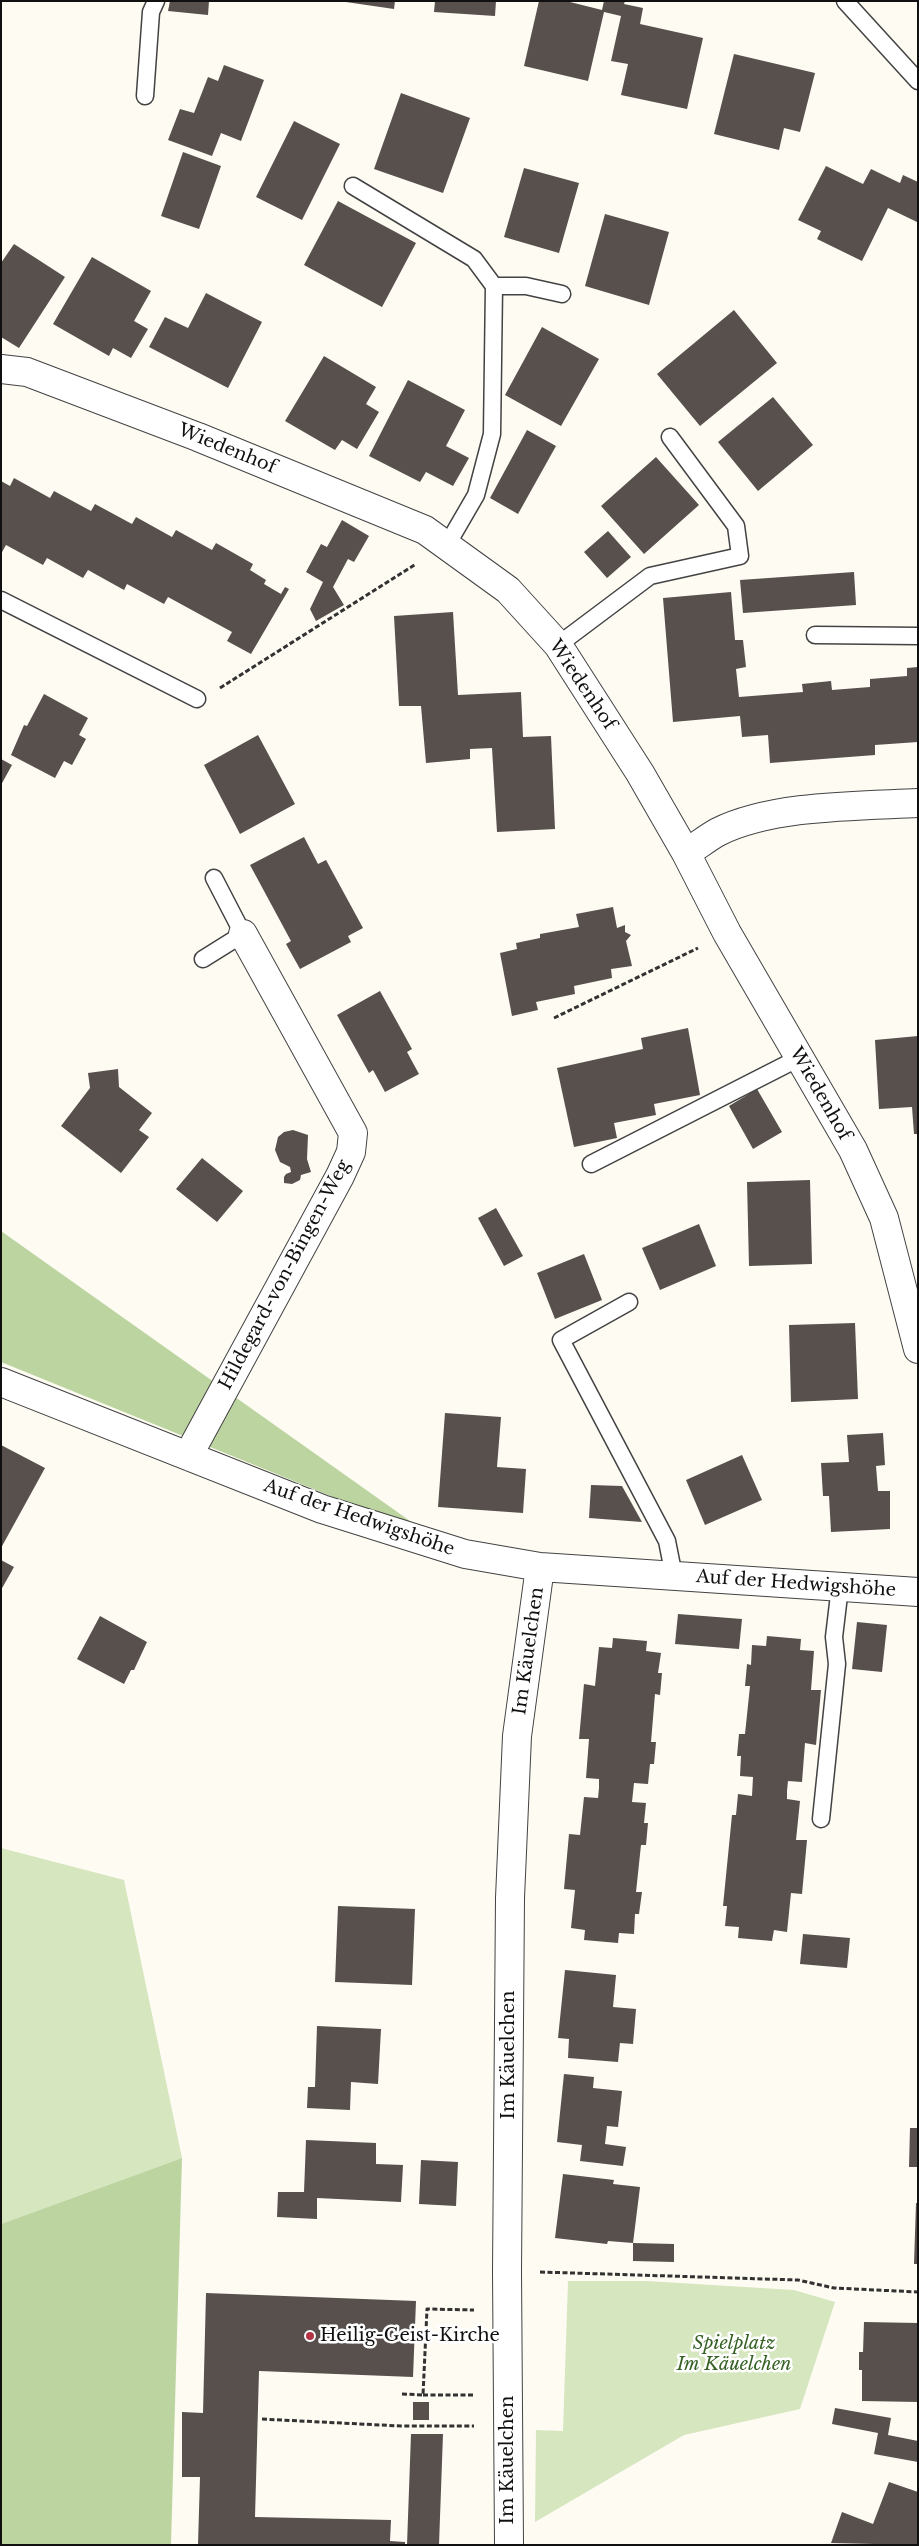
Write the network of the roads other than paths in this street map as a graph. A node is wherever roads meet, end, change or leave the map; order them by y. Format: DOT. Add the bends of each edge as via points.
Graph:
graph roads {
  1 [pos="156,1"];
  2 [pos="844,1"];
  3 [pos="918,81"];
  4 [pos="145,96"];
  5 [pos="354,186"];
  6 [pos="494,286"];
  7 [pos="562,294"];
  8 [pos="1,369"];
  9 [pos="670,437"];
  10 [pos="447,545"];
  11 [pos="1,600"];
  12 [pos="815,634"];
  13 [pos="918,636"];
  14 [pos="558,645"];
  15 [pos="197,699"];
  16 [pos="918,803"];
  17 [pos="686,854"];
  18 [pos="214,878"];
  19 [pos="243,934"];
  20 [pos="203,959"];
  21 [pos="799,1058"];
  22 [pos="591,1164"];
  23 [pos="629,1302"];
  24 [pos="918,1349"];
  25 [pos="1,1382"];
  26 [pos="188,1456"];
  27 [pos="540,1567"];
  28 [pos="674,1576"];
  29 [pos="840,1587"];
  30 [pos="918,1592"];
  31 [pos="821,1819"];
  32 [pos="509,2545"];
  1 -- 4 [label="lane" via="152,12"];
  2 -- 3 [label="lane"];
  5 -- 6 [label="lane" via="474,259"];
  6 -- 7 [label="lane" via="526,286"];
  6 -- 10 [label="lane" via="492,434 476,495"];
  8 -- 10 [label="street, Wiedenhof" via="28,372 198,436 425,530"];
  9 -- 14 [label="lane" via="736,526 740,556 650,576"];
  10 -- 14 [label="street, Wiedenhof" via="508,590"];
  11 -- 15 [label="lane"];
  12 -- 13 [label="lane"];
  14 -- 17 [label="street, Wiedenhof" via="640,773"];
  16 -- 17 [label="street" via="820,808 769,815 718,832"];
  17 -- 21 [label="street, Wiedenhof"];
  18 -- 19 [label="lane"];
  19 -- 20 [label="lane"];
  19 -- 26 [label="street, Hildegard-von-Bingen-Weg" via="353,1133 351,1152"];
  21 -- 22 [label="lane"];
  21 -- 24 [label="street, Wiedenhof" via="853,1150 884,1218"];
  23 -- 28 [label="lane, Auf der Hedwigshöhe" via="561,1340 667,1540"];
  25 -- 26 [label="street, Auf der Hedwigshöhe"];
  26 -- 27 [label="street, Auf der Hedwigshöhe" via="332,1512 465,1554"];
  27 -- 28 [label="street, Auf der Hedwigshöhe"];
  27 -- 32 [label="street, Im Käuelchen" via="517,1736 510,1898"];
  28 -- 29 [label="street, Auf der Hedwigshöhe"];
  29 -- 30 [label="street, Auf der Hedwigshöhe"];
  29 -- 31 [label="lane" via="834,1637 837,1664"];
}
